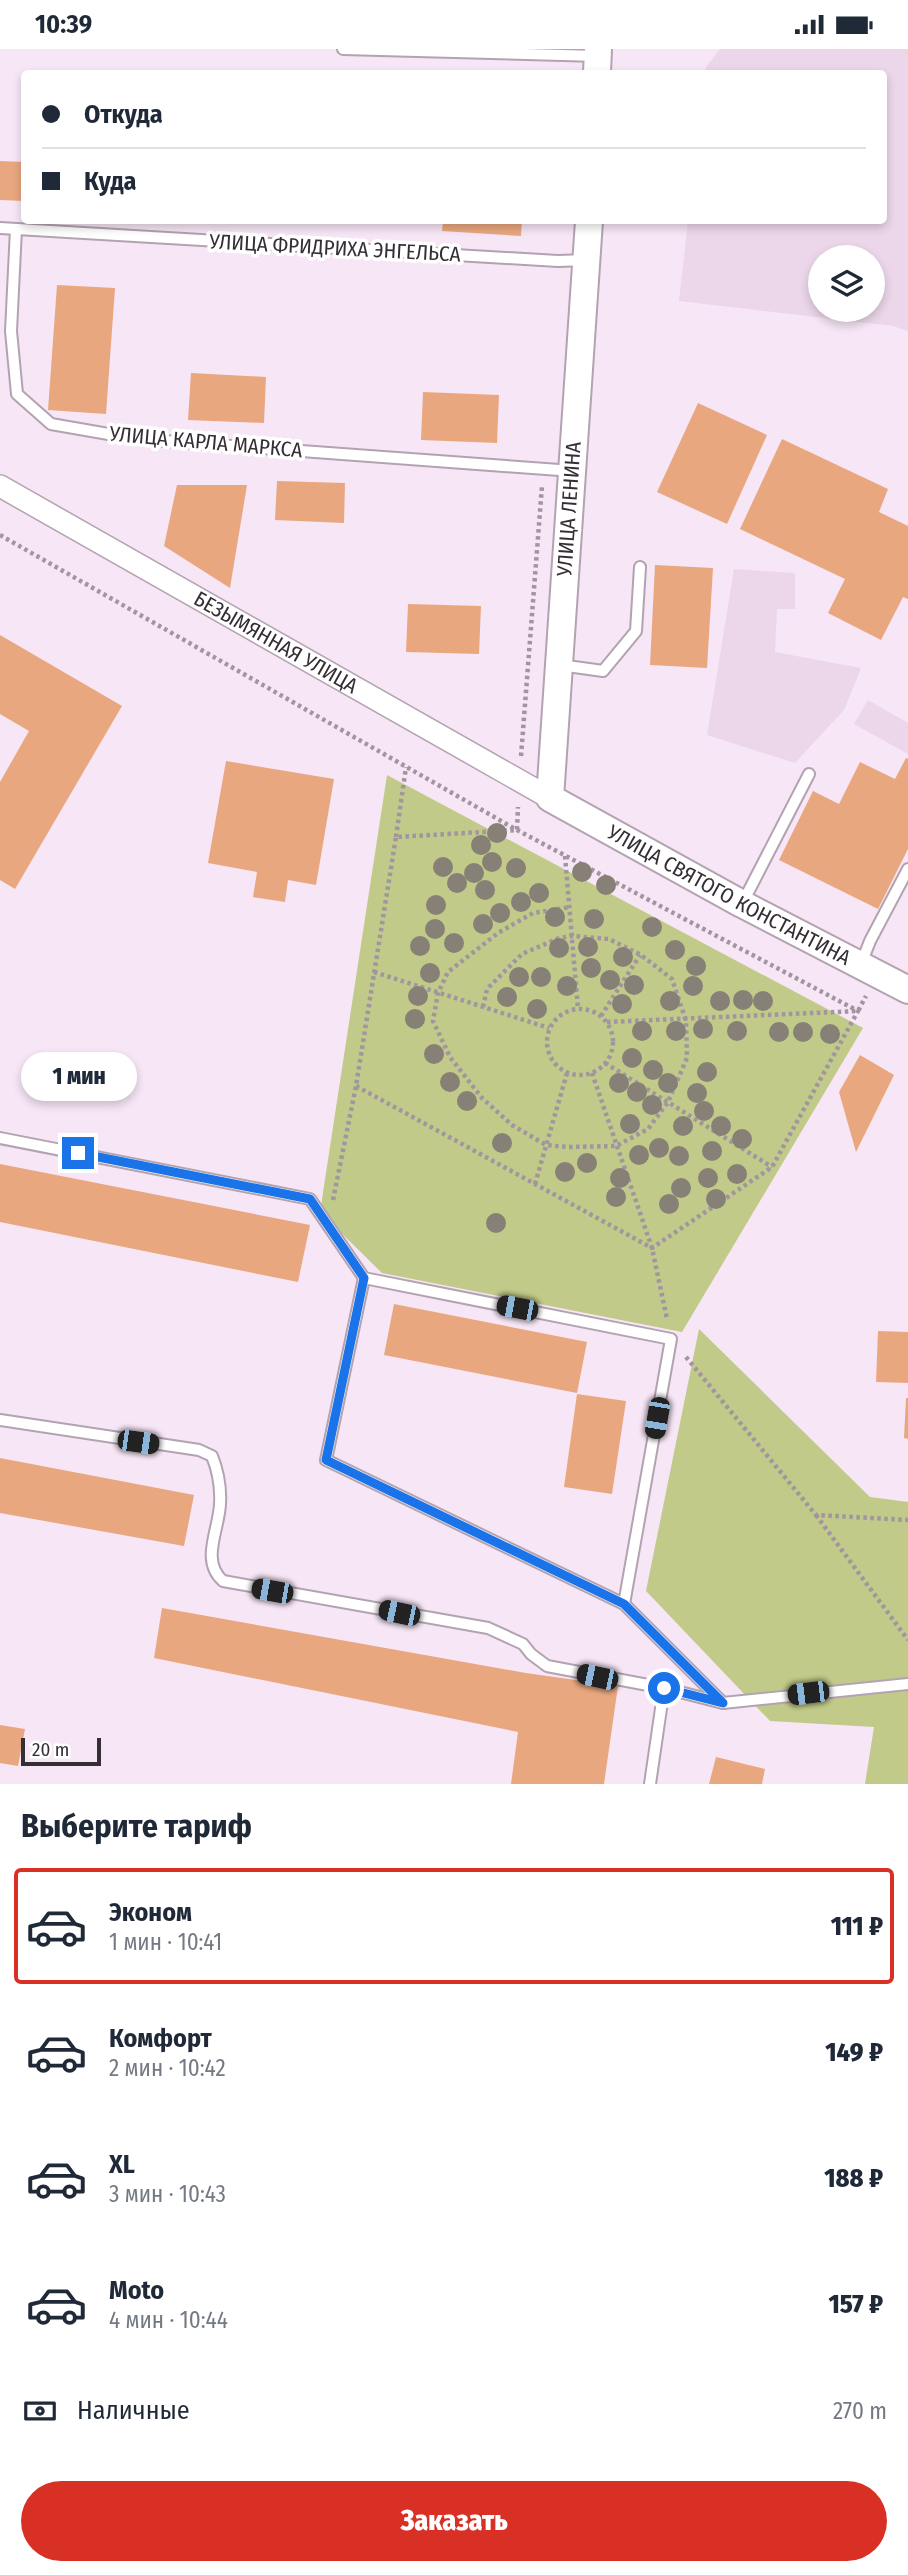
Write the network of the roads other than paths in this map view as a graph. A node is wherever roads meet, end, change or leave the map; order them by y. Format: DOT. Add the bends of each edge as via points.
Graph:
graph roads {
  1 [pos="343,49"];
  2 [pos="598,59"];
  3 [pos="589,224"];
  4 [pos="0,228"];
  5 [pos="16,229"];
  6 [pos="587,260"];
  7 [pos="572,471"];
  8 [pos="0,486"];
  9 [pos="640,567"];
  10 [pos="558,665"];
  11 [pos="809,774"];
  12 [pos="550,798"];
  13 [pos="908,869"];
  14 [pos="742,904"];
  15 [pos="869,970"];
  16 [pos="908,990"];
  17 [pos="0,1138"];
  18 [pos="364,1278"];
  19 [pos="0,1420"];
  20 [pos="624,1604"];
  21 [pos="908,1684"];
  22 [pos="664,1688"];
  23 [pos="723,1703"];
  24 [pos="650,1784"];
  1 -- 2 [label="lane"];
  3 -- 6 [label="street, УЛИЦА ЛЕНИНА"];
  4 -- 5 [label="lane, УЛИЦА ФРИДРИХА ЭНГЕЛЬСА"];
  5 -- 6 [label="lane, УЛИЦА ФРИДРИХА ЭНГЕЛЬСА"];
  5 -- 7 [label="lane, УЛИЦА КАРЛА МАРКСА" via="11,331 17,394 51,424 137,439"];
  6 -- 7 [label="street, УЛИЦА ЛЕНИНА"];
  7 -- 10 [label="street, УЛИЦА ЛЕНИНА"];
  8 -- 12 [label="street, БЕЗЫМЯННАЯ УЛИЦА"];
  9 -- 10 [label="lane" via="636,631 603,671"];
  10 -- 12 [label="street, УЛИЦА ЛЕНИНА"];
  11 -- 14 [label="lane"];
  12 -- 14 [label="street, УЛИЦА СВЯТОГО КОНСТАНТИНА"];
  13 -- 15 [label="lane" via="870,941"];
  14 -- 15 [label="street, УЛИЦА СВЯТОГО КОНСТАНТИНА"];
  15 -- 16 [label="street, УЛИЦА СВЯТОГО КОНСТАНТИНА"];
  17 -- 18 [label="lane" via="310,1199"];
  18 -- 20 [label="lane" via="326,1460"];
  18 -- 20 [label="lane" via="671,1339"];
  19 -- 22 [label="lane" via="199,1450 212,1456 220,1504 211,1563 214,1574 223,1581 488,1628 523,1644 547,1666"];
  20 -- 23 [label="lane"];
  21 -- 23 [label="lane"];
  22 -- 23 [label="lane"];
  22 -- 24 [label="lane"];
}
